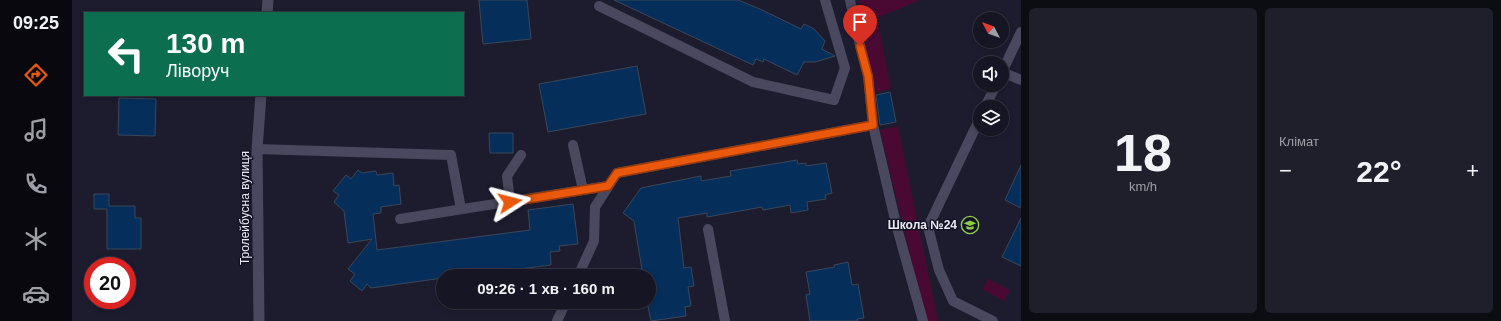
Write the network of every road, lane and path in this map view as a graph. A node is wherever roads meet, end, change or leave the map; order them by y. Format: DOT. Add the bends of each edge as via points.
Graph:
graph roads {
  1 [pos="268,0"];
  2 [pos="825,0"];
  3 [pos="850,0"];
  4 [pos="599,6"];
  5 [pos="267,12"];
  6 [pos="1021,32"];
  7 [pos="1009,57"];
  8 [pos="1009,75"];
  9 [pos="1021,80"];
  10 [pos="261,96"];
  11 [pos="873,125"];
  12 [pos="973,133"];
  13 [pos="573,145"];
  14 [pos="257,149"];
  15 [pos="521,155"];
  16 [pos="608,186"];
  17 [pos="583,190"];
  18 [pos="510,202"];
  19 [pos="461,209"];
  20 [pos="400,219"];
  21 [pos="708,229"];
  22 [pos="581,269"];
  23 [pos="563,309"];
  24 [pos="258,321"];
  25 [pos="557,321"];
  26 [pos="725,321"];
  27 [pos="923,321"];
  28 [pos="993,321"];
  1 -- 5 [label="street"];
  2 -- 4 [label="lane" via="845,68 834,100 753,82"];
  3 -- 11 [label="lane" via="868,76"];
  6 -- 7 [label="lane"];
  8 -- 9 [label="lane"];
  10 -- 14 [label="street, Тролейбусна вулиця"];
  11 -- 16 [label="lane" via="617,173"];
  11 -- 27 [label="lane" via="896,224"];
  12 -- 28 [label="lane" via="928,226 939,270 953,301"];
  13 -- 17 [label="lane"];
  14 -- 19 [label="lane" via="451,155"];
  14 -- 24 [label="street, Тролейбусна вулиця"];
  15 -- 18 [label="lane" via="507,176"];
  16 -- 17 [label="lane"];
  16 -- 22 [label="lane" via="595,207 594,241"];
  17 -- 18 [label="lane"];
  18 -- 19 [label="lane"];
  19 -- 20 [label="lane"];
  21 -- 26 [label="lane"];
  23 -- 25 [label="lane"];
}
